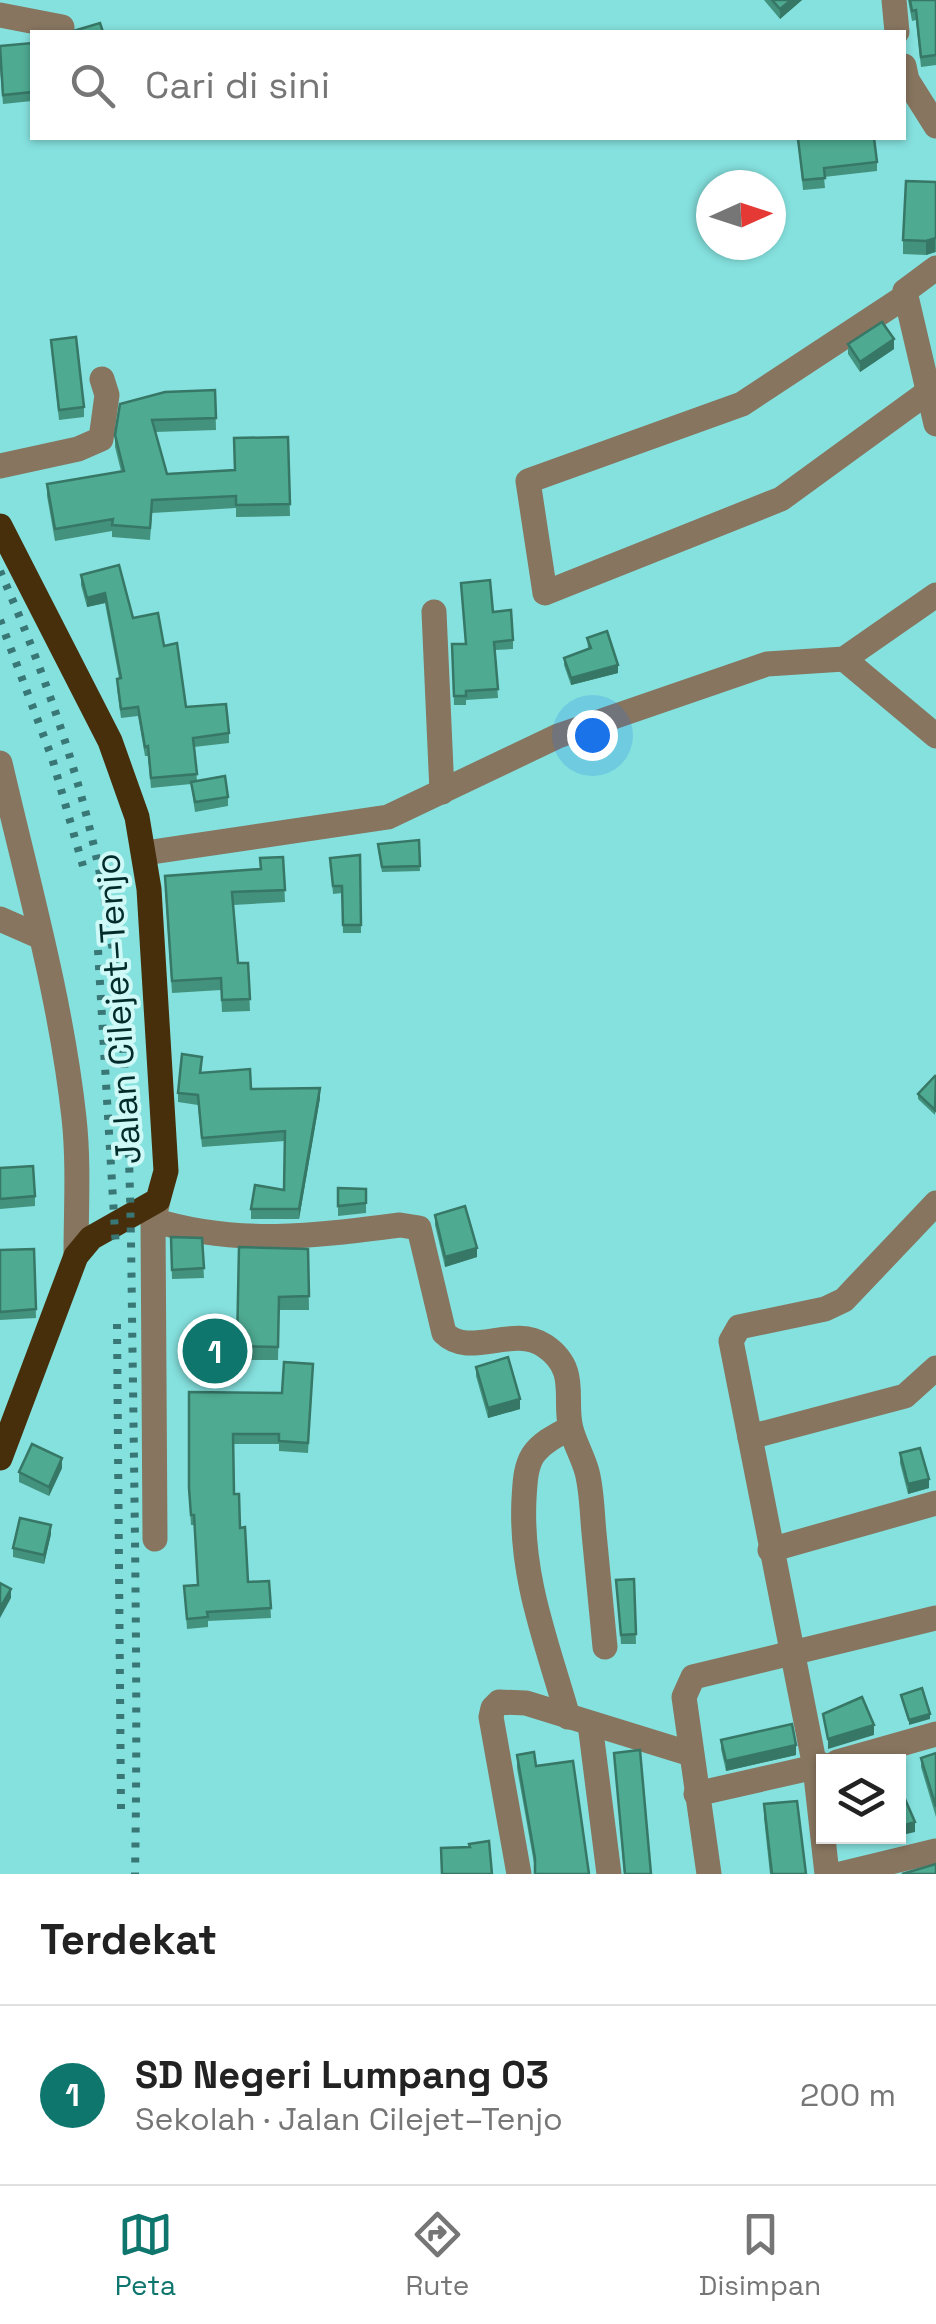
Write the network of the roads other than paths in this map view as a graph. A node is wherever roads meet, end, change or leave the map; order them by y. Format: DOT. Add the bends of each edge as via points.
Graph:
graph roads {
  1 [pos="894,0"];
  2 [pos="0,15"];
  3 [pos="62,27"];
  4 [pos="897,30"];
  5 [pos="906,75"];
  6 [pos="936,126"];
  7 [pos="936,268"];
  8 [pos="906,296"];
  9 [pos="102,379"];
  10 [pos="932,389"];
  11 [pos="936,424"];
  12 [pos="0,466"];
  13 [pos="0,526"];
  14 [pos="936,595"];
  15 [pos="434,612"];
  16 [pos="844,659"];
  17 [pos="936,736"];
  18 [pos="0,763"];
  19 [pos="442,792"];
  20 [pos="146,853"];
  21 [pos="0,919"];
  22 [pos="42,937"];
  23 [pos="936,1203"];
  24 [pos="156,1210"];
  25 [pos="76,1256"];
  26 [pos="936,1368"];
  27 [pos="570,1428"];
  28 [pos="750,1437"];
  29 [pos="0,1456"];
  30 [pos="936,1503"];
  31 [pos="155,1540"];
  32 [pos="770,1550"];
  33 [pos="936,1618"];
  34 [pos="605,1647"];
  35 [pos="790,1654"];
  36 [pos="579,1720"];
  37 [pos="936,1734"];
  38 [pos="691,1754"];
  39 [pos="822,1754"];
  40 [pos="864,1754"];
  41 [pos="816,1767"];
  42 [pos="696,1794"];
  43 [pos="826,1844"];
  44 [pos="936,1852"];
  45 [pos="519,1874"];
  46 [pos="609,1874"];
  47 [pos="709,1874"];
  48 [pos="827,1874"];
  49 [pos="841,1874"];
  1 -- 4 [label="street"];
  2 -- 3 [label="street"];
  5 -- 6 [label="street"];
  7 -- 8 [label="street" via="904,291"];
  8 -- 10 [label="street"];
  8 -- 10 [label="street" via="742,404 528,481 546,594 781,499"];
  9 -- 12 [label="street" via="107,394 101,439"];
  10 -- 11 [label="street"];
  13 -- 20 [label="main road, Jalan Cilejet–Tenjo" via="110,741"];
  14 -- 16 [label="street"];
  15 -- 19 [label="street"];
  16 -- 17 [label="street"];
  16 -- 19 [label="street" via="767,664 558,736"];
  18 -- 22 [label="street"];
  19 -- 20 [label="street" via="388,817"];
  20 -- 24 [label="main road, Jalan Cilejet–Tenjo" via="166,1171"];
  21 -- 22 [label="street"];
  22 -- 25 [label="street" via="74,1120"];
  23 -- 28 [label="street" via="844,1300 733,1332"];
  24 -- 25 [label="main road, Jalan Cilejet–Tenjo" via="91,1238"];
  24 -- 27 [label="street" via="208,1234 267,1239 419,1228 444,1333 464,1344 514,1336 541,1343 564,1366"];
  24 -- 31 [label="street"];
  25 -- 29 [label="main road"];
  26 -- 28 [label="street" via="905,1396"];
  27 -- 34 [label="street" via="588,1475"];
  27 -- 36 [label="street" via="532,1456 522,1540 536,1612"];
  28 -- 32 [label="street"];
  30 -- 32 [label="street"];
  32 -- 35 [label="street"];
  33 -- 35 [label="street"];
  35 -- 38 [label="street" via="694,1678 684,1697"];
  35 -- 39 [label="street"];
  36 -- 38 [label="street"];
  36 -- 45 [label="street" via="526,1703 492,1708"];
  36 -- 46 [label="street"];
  37 -- 40 [label="street"];
  38 -- 42 [label="street"];
  41 -- 42 [label="street"];
  42 -- 47 [label="street"];
  43 -- 48 [label="street"];
  44 -- 49 [label="street"];
}
